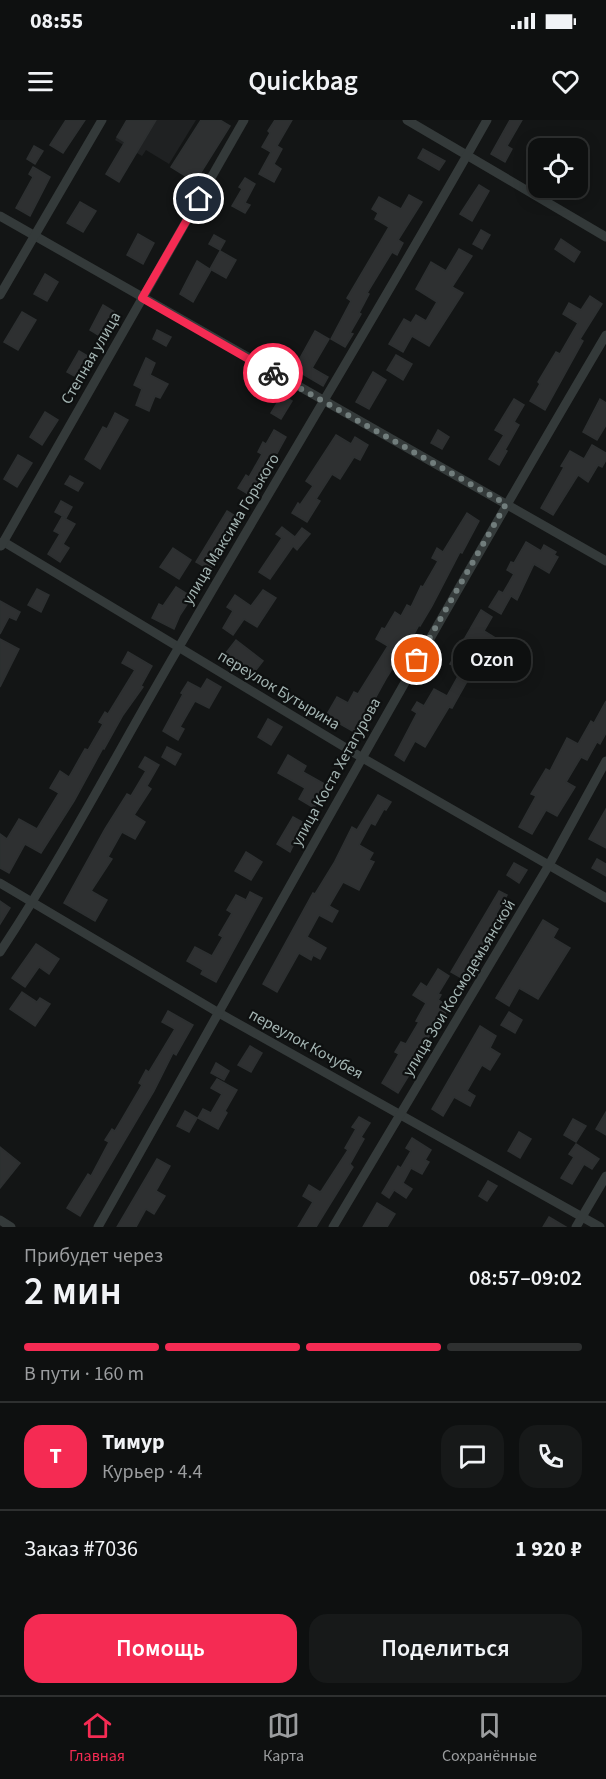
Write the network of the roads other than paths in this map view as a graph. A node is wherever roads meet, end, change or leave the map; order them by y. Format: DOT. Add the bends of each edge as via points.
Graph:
graph roads {
  1 [pos="102,120"];
  2 [pos="244,120"];
  3 [pos="407,120"];
  4 [pos="487,120"];
  5 [pos="467,154"];
  6 [pos="0,216"];
  7 [pos="34,236"];
  8 [pos="606,237"];
  9 [pos="0,295"];
  10 [pos="142,298"];
  11 [pos="606,335"];
  12 [pos="324,402"];
  13 [pos="506,504"];
  14 [pos="1,544"];
  15 [pos="606,561"];
  16 [pos="178,647"];
  17 [pos="361,757"];
  18 [pos="606,761"];
  19 [pos="549,865"];
  20 [pos="0,883"];
  21 [pos="606,898"];
  22 [pos="32,904"];
  23 [pos="0,952"];
  24 [pos="219,1013"];
  25 [pos="401,1113"];
  26 [pos="606,1176"];
  27 [pos="582,1217"];
  28 [pos="0,1220"];
  29 [pos="11,1227"];
  30 [pos="98,1227"];
  31 [pos="333,1227"];
  32 [pos="576,1227"];
  33 [pos="600,1227"];
  1 -- 7 [label="street"];
  2 -- 10 [label="street, Степная улица"];
  3 -- 5 [label="street"];
  4 -- 5 [label="street, улица Максима Горького"];
  5 -- 8 [label="street"];
  5 -- 12 [label="street, улица Максима Горького"];
  6 -- 7 [label="street"];
  7 -- 9 [label="street"];
  7 -- 10 [label="street"];
  10 -- 12 [label="street"];
  10 -- 14 [label="street, Степная улица"];
  11 -- 13 [label="street, улица Коста Хетагурова"];
  12 -- 13 [label="street"];
  12 -- 16 [label="street, улица Максима Горького"];
  13 -- 15 [label="street"];
  13 -- 17 [label="street, улица Коста Хетагурова"];
  14 -- 16 [label="street, переулок Бутырина"];
  16 -- 17 [label="street, переулок Бутырина"];
  16 -- 22 [label="street, улица Максима Горького"];
  17 -- 19 [label="street, переулок Бутырина"];
  17 -- 24 [label="street, улица Коста Хетагурова"];
  18 -- 19 [label="street, улица Зои Космодемьянской"];
  19 -- 21 [label="street, переулок Бутырина"];
  19 -- 25 [label="street, улица Зои Космодемьянской"];
  20 -- 22 [label="street, переулок Кочубея"];
  22 -- 23 [label="street, улица Максима Горького"];
  22 -- 24 [label="street, переулок Кочубея"];
  24 -- 25 [label="street, переулок Кочубея"];
  24 -- 30 [label="street, улица Коста Хетагурова"];
  25 -- 27 [label="street, переулок Кочубея"];
  25 -- 31 [label="street, улица Зои Космодемьянской"];
  26 -- 27 [label="street"];
  27 -- 32 [label="street"];
  27 -- 33 [label="street, переулок Кочубея"];
  28 -- 29 [label="street"];
}
